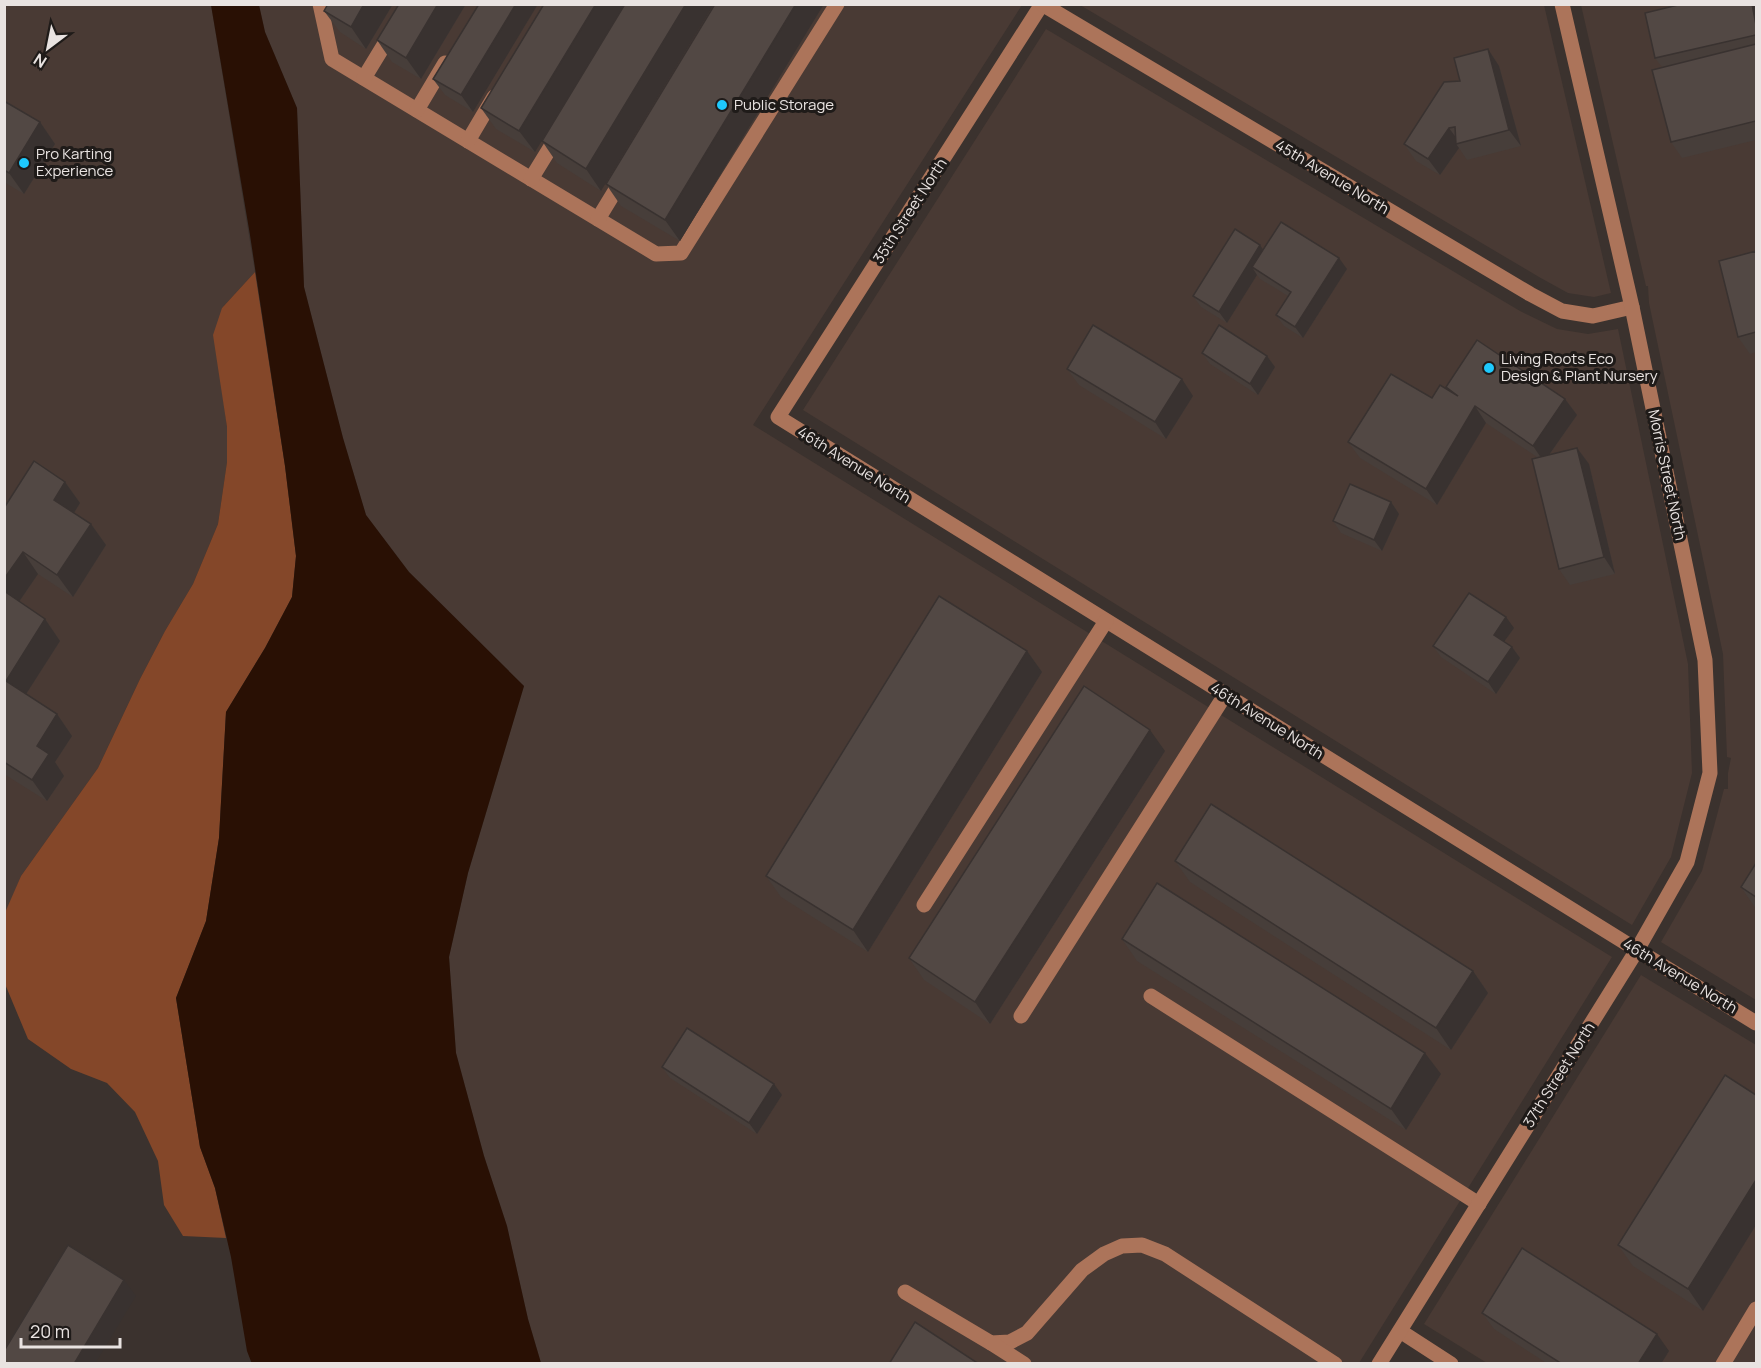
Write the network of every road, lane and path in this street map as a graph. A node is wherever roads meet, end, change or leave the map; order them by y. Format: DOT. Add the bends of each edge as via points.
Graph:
graph roads {
  1 [pos="320,4"];
  2 [pos="408,4"];
  3 [pos="837,4"];
  4 [pos="1042,4"];
  5 [pos="1562,4"];
  6 [pos="451,52"];
  7 [pos="364,78"];
  8 [pos="504,82"];
  9 [pos="417,110"];
  10 [pos="567,121"];
  11 [pos="468,141"];
  12 [pos="629,168"];
  13 [pos="531,179"];
  14 [pos="598,219"];
  15 [pos="1632,307"];
  16 [pos="778,417"];
  17 [pos="1106,621"];
  18 [pos="1225,695"];
  19 [pos="1710,773"];
  20 [pos="924,905"];
  21 [pos="1636,950"];
  22 [pos="1151,996"];
  23 [pos="1021,1016"];
  24 [pos="1756,1023"];
  25 [pos="1479,1204"];
  26 [pos="904,1292"];
  27 [pos="1756,1309"];
  28 [pos="1400,1331"];
  29 [pos="991,1343"];
  30 [pos="1024,1364"];
  31 [pos="1335,1364"];
  32 [pos="1379,1364"];
  33 [pos="1451,1364"];
  34 [pos="1723,1364"];
  1 -- 7 [label="street" via="332,59"];
  2 -- 7 [label="street"];
  3 -- 14 [label="street" via="681,254 656,254"];
  4 -- 15 [label="street, 45th Avenue North" via="1562,311 1593,315"];
  4 -- 16 [label="street, 35th Street North"];
  5 -- 15 [label="street, Morris Street North"];
  6 -- 9 [label="street"];
  7 -- 9 [label="street"];
  8 -- 11 [label="street"];
  9 -- 11 [label="street"];
  10 -- 13 [label="street"];
  11 -- 13 [label="street"];
  12 -- 14 [label="street"];
  13 -- 14 [label="street"];
  15 -- 19 [label="street, Morris Street North" via="1705,660"];
  16 -- 17 [label="street, 46th Avenue North"];
  17 -- 18 [label="street, 46th Avenue North"];
  17 -- 20 [label="street"];
  18 -- 21 [label="street, 46th Avenue North"];
  18 -- 23 [label="street"];
  19 -- 21 [label="street, 37th Street North" via="1687,862"];
  21 -- 24 [label="street, 46th Avenue North"];
  21 -- 25 [label="street, 37th Street North"];
  22 -- 25 [label="street"];
  25 -- 28 [label="street, 37th Street North"];
  26 -- 29 [label="street"];
  27 -- 34 [label="street"];
  28 -- 32 [label="street, 37th Street North"];
  28 -- 33 [label="street"];
  29 -- 30 [label="street"];
  29 -- 31 [label="street" via="1010,1342 1028,1333 1082,1270 1104,1254 1122,1246 1142,1245 1165,1254"];
}
